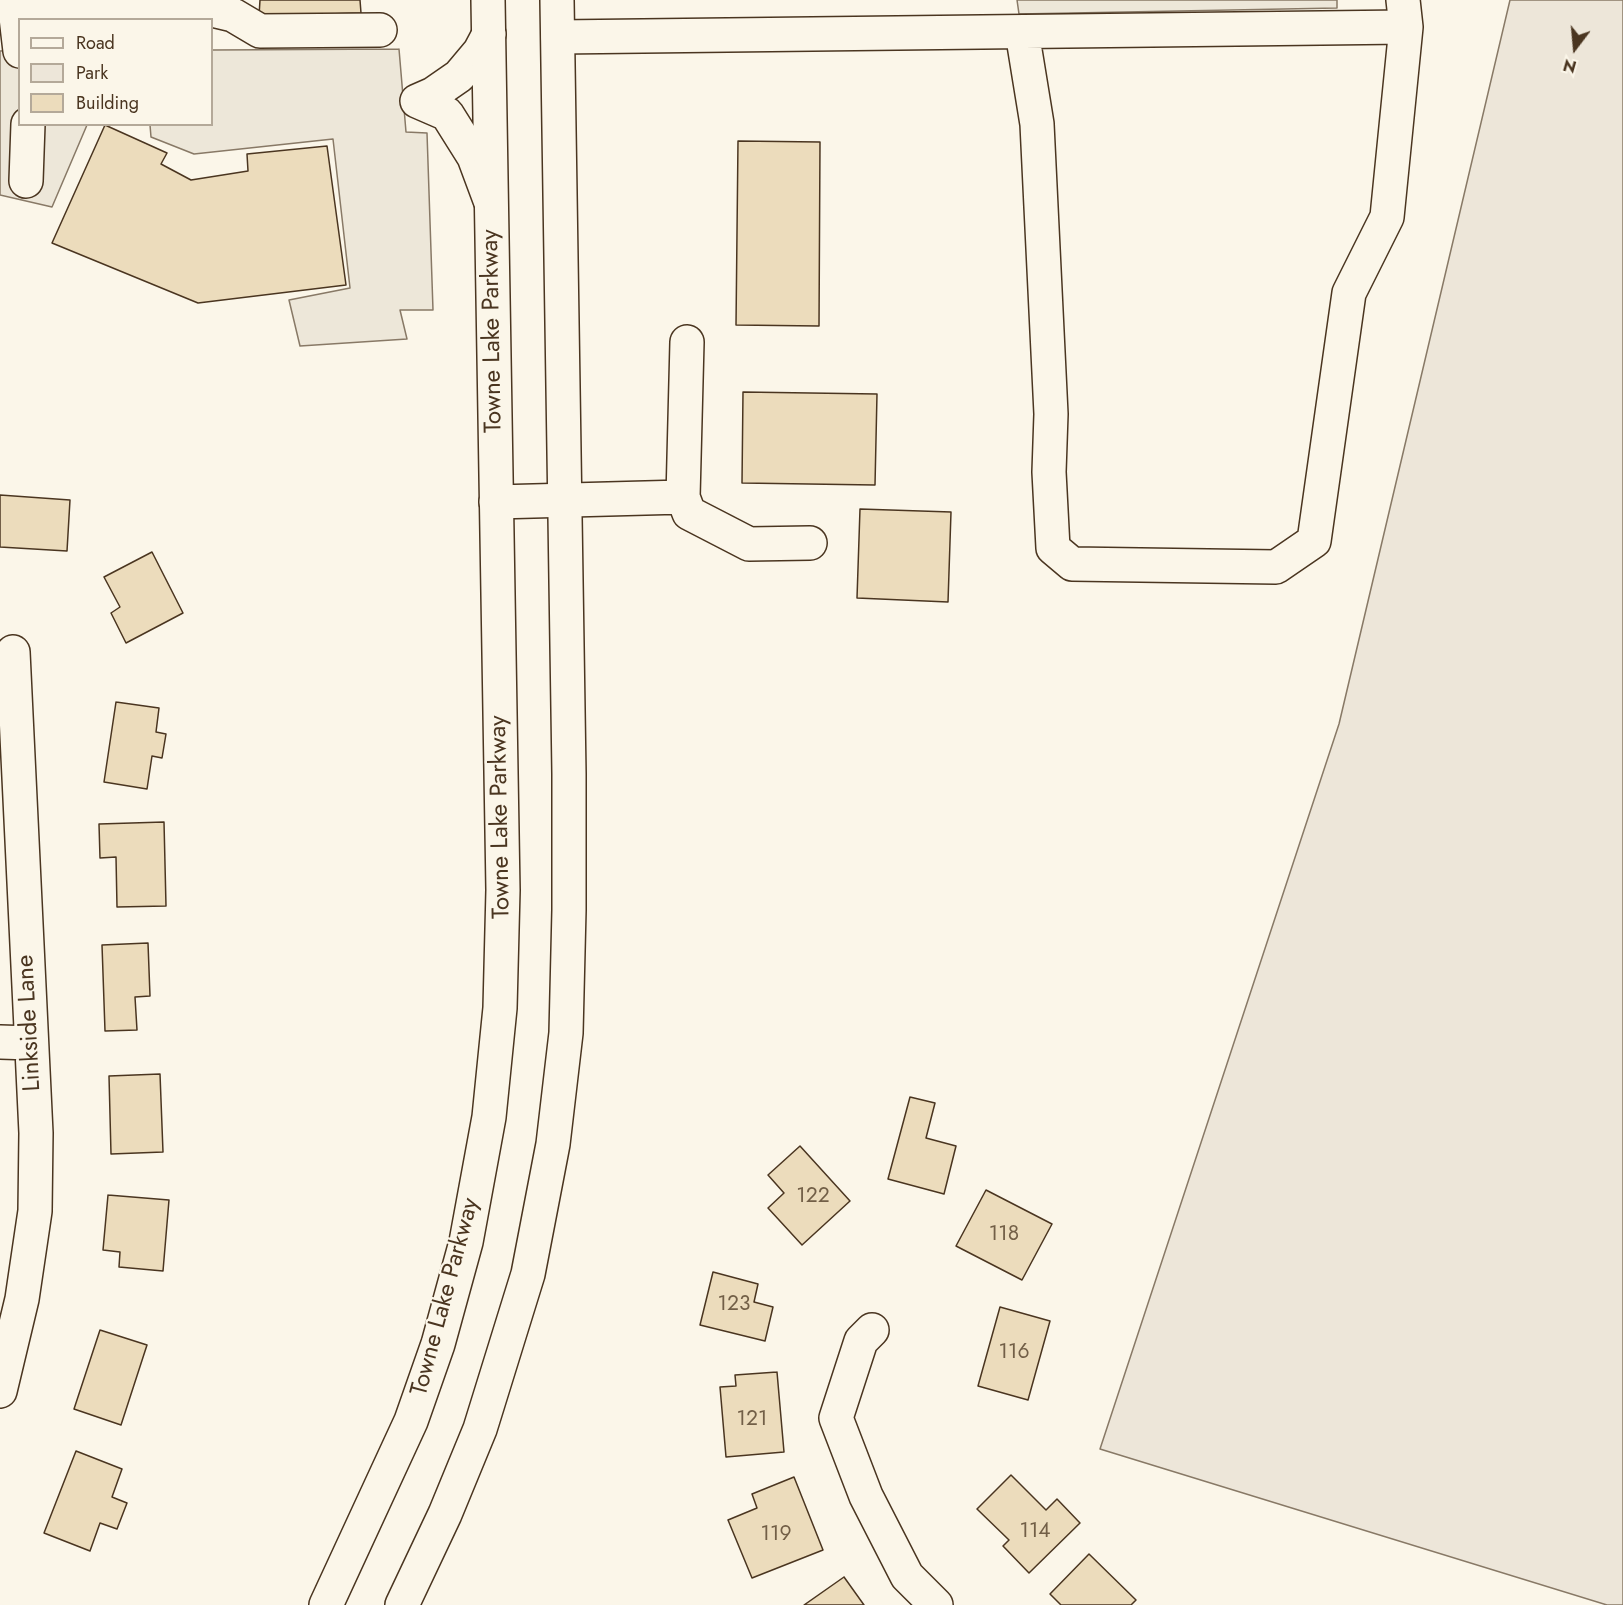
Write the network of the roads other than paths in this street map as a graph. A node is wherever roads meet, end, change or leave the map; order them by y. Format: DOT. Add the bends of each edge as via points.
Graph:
graph roads {
  1 [pos="488,0"];
  2 [pos="557,0"];
  3 [pos="14,6"];
  4 [pos="1404,14"];
  5 [pos="380,30"];
  6 [pos="1022,32"];
  7 [pos="489,34"];
  8 [pos="18,36"];
  9 [pos="558,37"];
  10 [pos="28,126"];
  11 [pos="26,181"];
  12 [pos="491,204"];
  13 [pos="687,342"];
  14 [pos="683,497"];
  15 [pos="565,500"];
  16 [pos="496,502"];
  17 [pos="810,543"];
  18 [pos="13,652"];
  19 [pos="15,1042"];
  20 [pos="872,1330"];
  21 [pos="0,1391"];
  22 [pos="326,1605"];
  23 [pos="402,1605"];
  24 [pos="936,1605"];
  1 -- 7 [label="main road, Towne Lake Parkway"];
  2 -- 9 [label="main road"];
  3 -- 5 [label="main road" via="195,6 233,15 260,31"];
  3 -- 8 [label="main road"];
  4 -- 6 [label="main road"];
  4 -- 6 [label="main road" via="1387,217 1349,292 1314,542 1276,567 1072,564 1053,549 1051,414 1037,124"];
  6 -- 9 [label="main road"];
  7 -- 12 [label="main road, Towne Lake Parkway"];
  7 -- 12 [label="main road" via="459,76 433,94 407,100 447,114 474,157"];
  9 -- 15 [label="main road"];
  10 -- 11 [label="main road"];
  12 -- 16 [label="main road, Towne Lake Parkway"];
  13 -- 14 [label="main road"];
  14 -- 15 [label="main road"];
  14 -- 17 [label="main road" via="695,518 740,541"];
  15 -- 16 [label="main road"];
  15 -- 23 [label="main road" via="569,910 566,1033 553,1144 528,1274 503,1359 454,1493"];
  16 -- 22 [label="main road, Towne Lake Parkway" via="503,890 500,1008 489,1117 466,1242 438,1344 407,1432"];
  18 -- 19 [label="main road, Linkside Lane"];
  19 -- 21 [label="main road, Linkside Lane" via="36,1133 35,1211 22,1299"];
  20 -- 24 [label="main road" via="861,1341 836,1418 866,1496 907,1576"];
}
